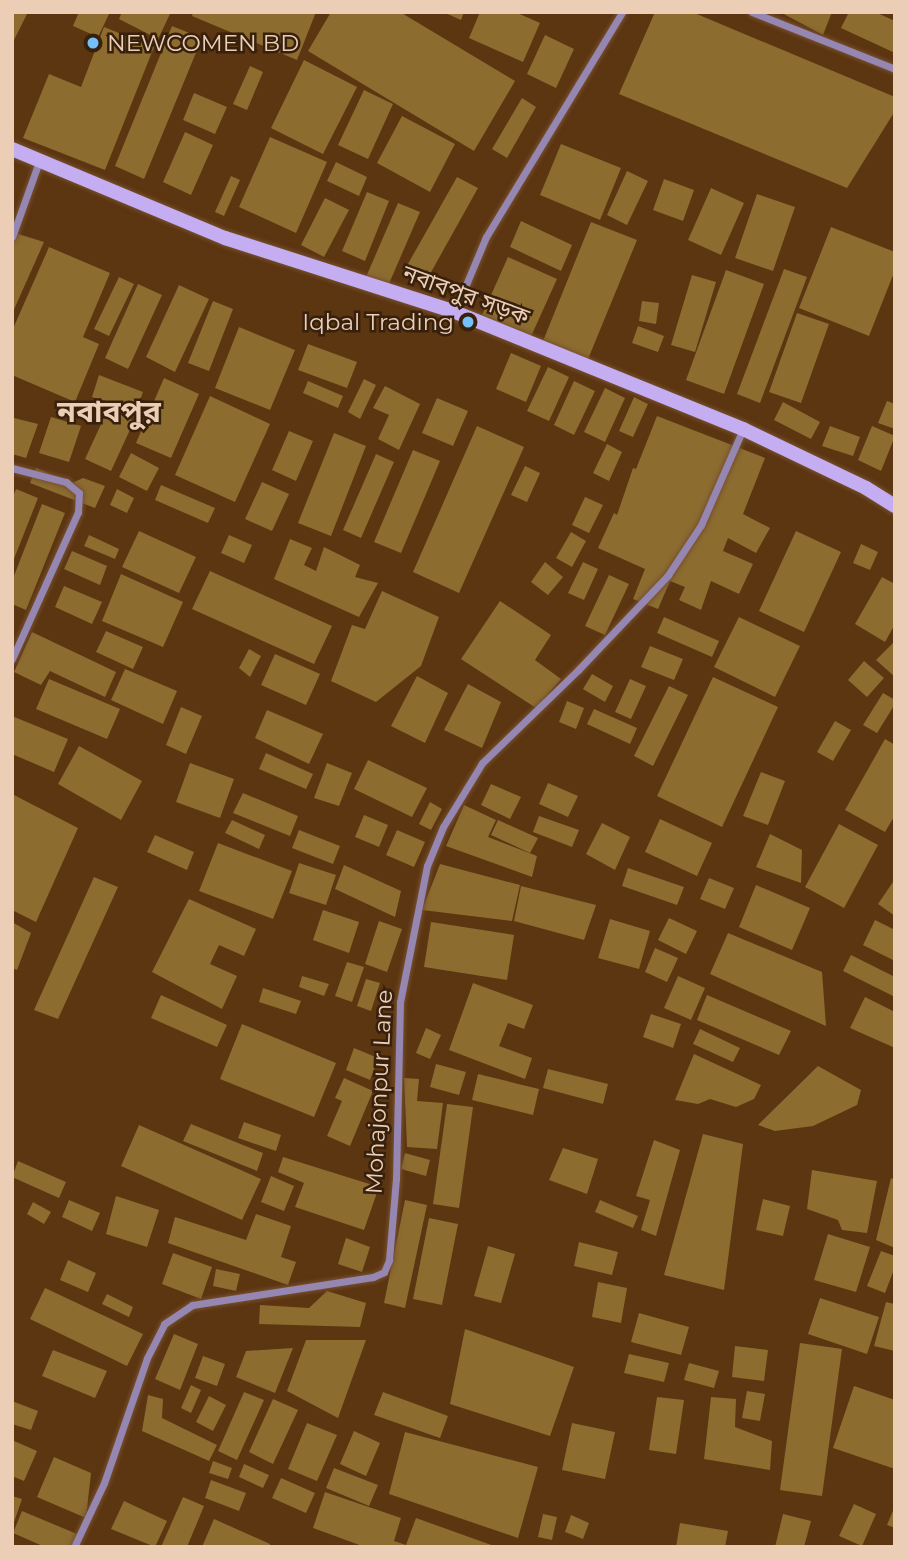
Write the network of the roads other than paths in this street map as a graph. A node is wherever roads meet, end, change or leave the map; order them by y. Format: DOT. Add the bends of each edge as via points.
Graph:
graph roads {
  1 [pos="622,12"];
  2 [pos="752,12"];
  3 [pos="895,69"];
  4 [pos="12,149"];
  5 [pos="40,159"];
  6 [pos="12,237"];
  7 [pos="455,312"];
  8 [pos="743,429"];
  9 [pos="12,468"];
  10 [pos="895,506"];
  11 [pos="12,659"];
  12 [pos="74,1547"];
  1 -- 7 [label="street" via="486,237"];
  2 -- 3 [label="street"];
  4 -- 5 [label="main road, নবাবপুর সড়ক"];
  5 -- 6 [label="street"];
  5 -- 7 [label="main road, নবাবপুর সড়ক" via="225,238"];
  7 -- 8 [label="main road, নবাবপুর সড়ক"];
  8 -- 10 [label="main road, নবাবপুর সড়ক"];
  8 -- 12 [label="street, Mohajonpur Lane" via="701,525 668,575 482,763 443,827 427,866 400,1002 396,1179 384,1272 192,1305 164,1324 147,1358 104,1483"];
  9 -- 11 [label="street" via="66,482 79,493 78,512"];
}
